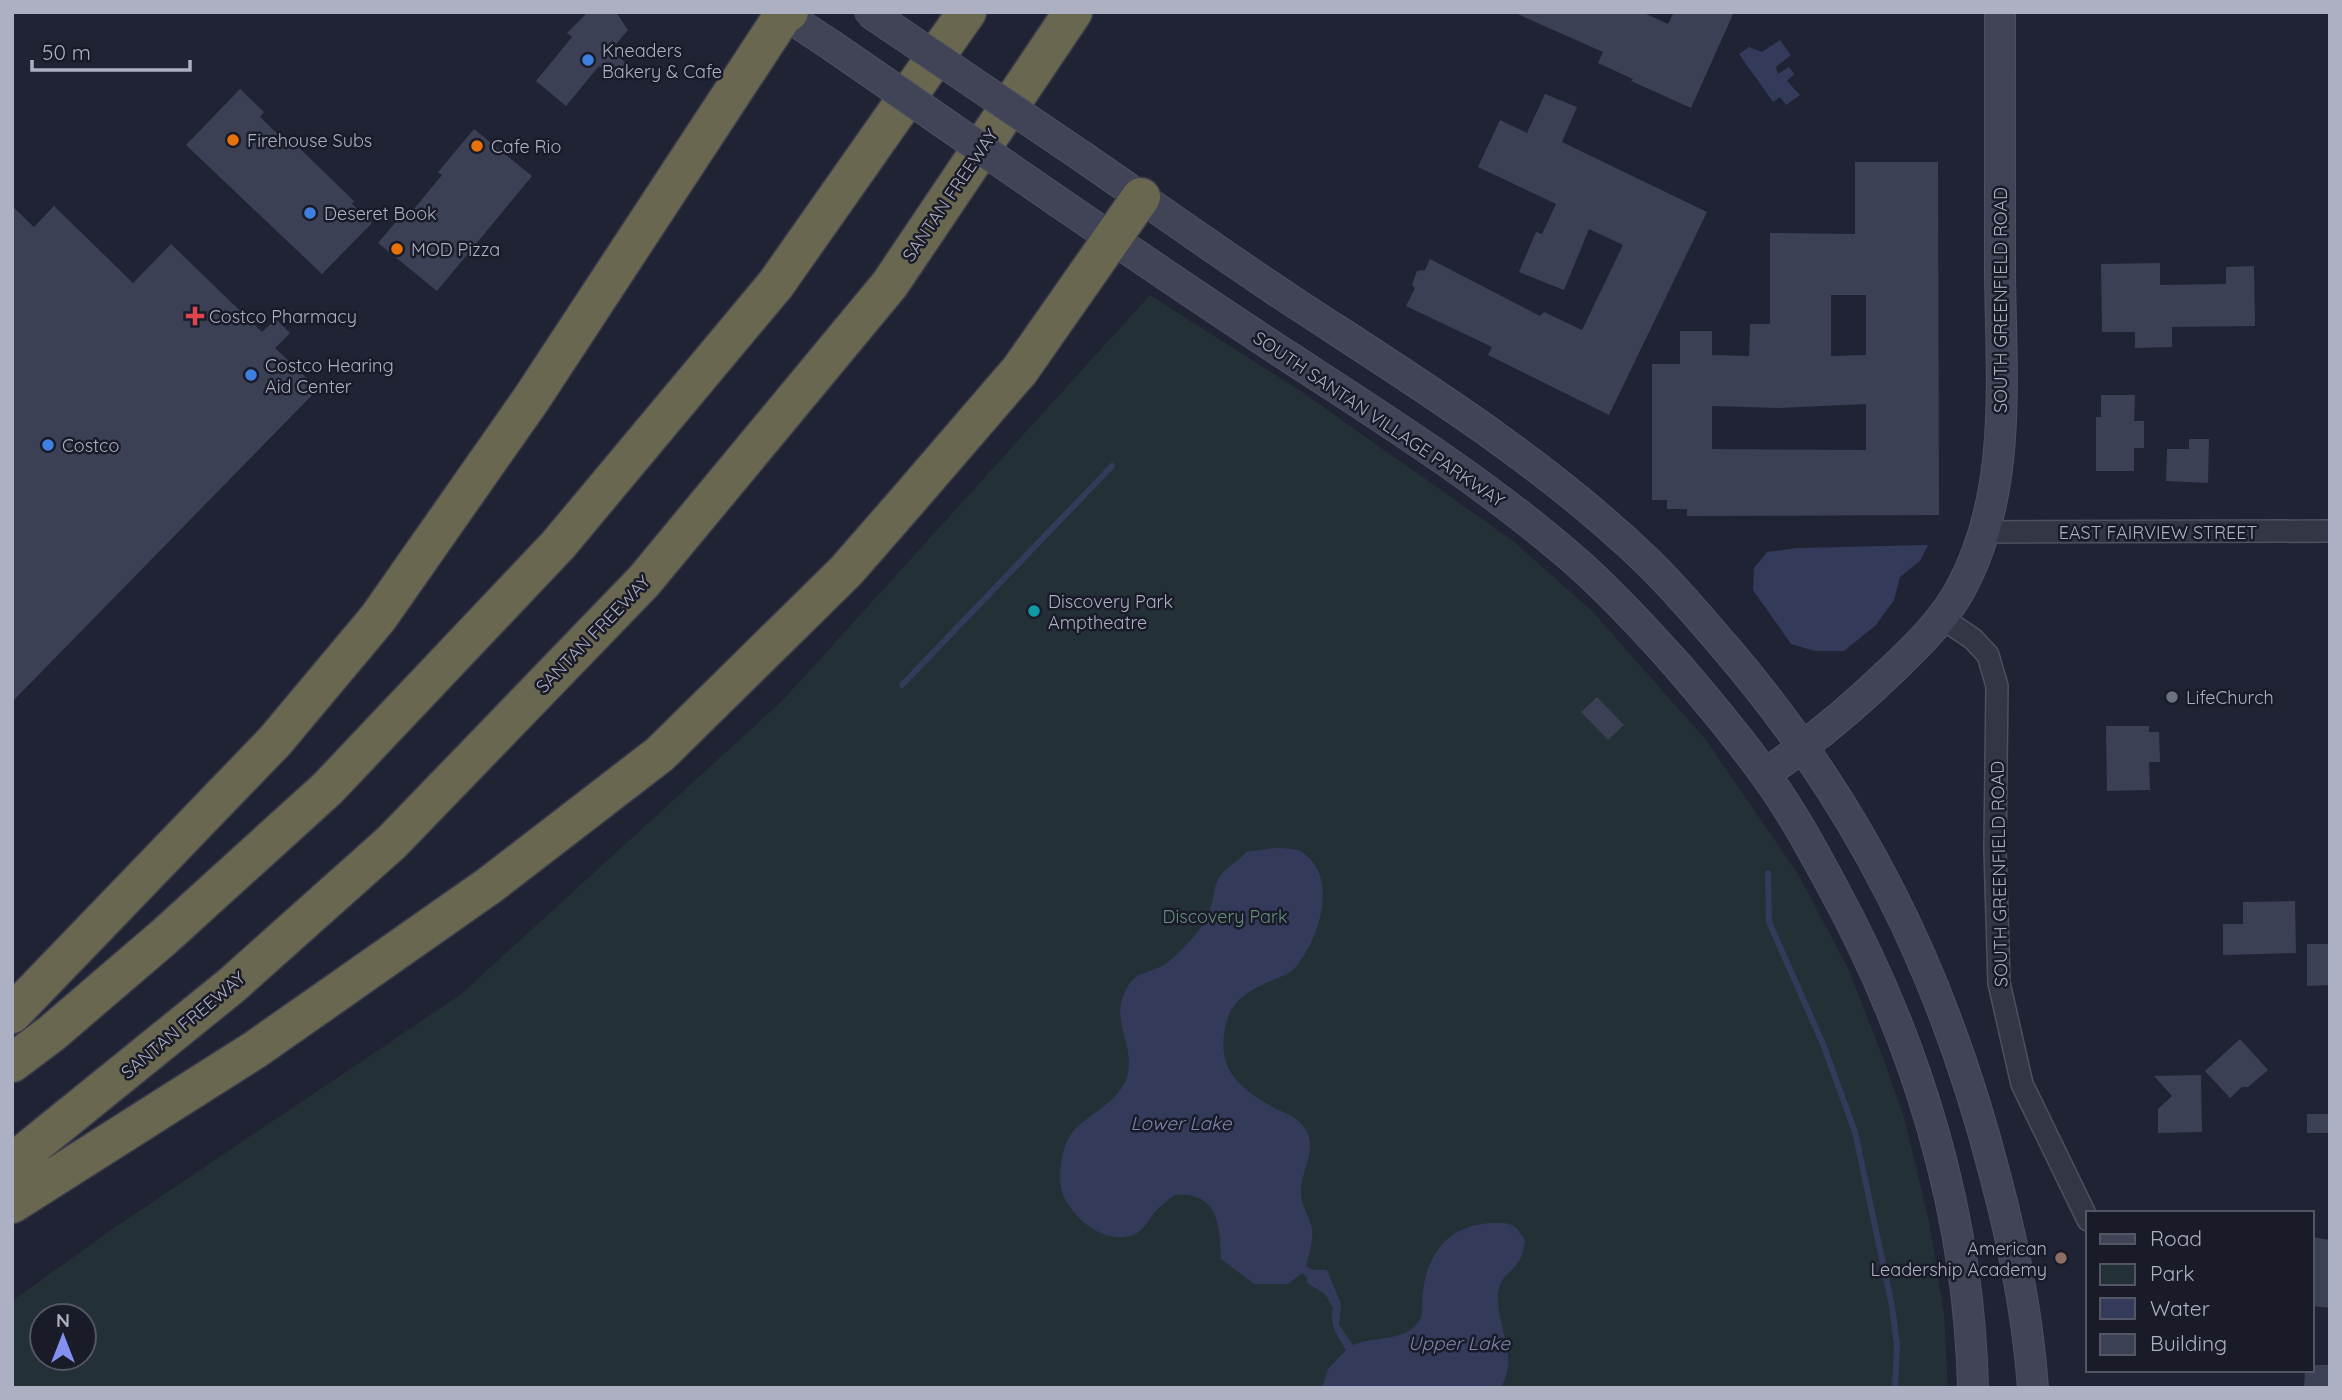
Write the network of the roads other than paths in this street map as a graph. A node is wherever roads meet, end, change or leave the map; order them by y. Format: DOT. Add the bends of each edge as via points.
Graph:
graph roads {
  1 [pos="869,12"];
  2 [pos="967,12"];
  3 [pos="1073,12"];
  4 [pos="2000,12"];
  5 [pos="785,13"];
  6 [pos="1141,197"];
  7 [pos="1112,239"];
  8 [pos="2330,531"];
  9 [pos="1986,532"];
  10 [pos="1942,618"];
  11 [pos="1805,747"];
  12 [pos="1765,774"];
  13 [pos="12,1013"];
  14 [pos="12,1063"];
  15 [pos="12,1163"];
  16 [pos="12,1203"];
  17 [pos="2086,1216"];
  18 [pos="1973,1388"];
  19 [pos="2033,1388"];
  1 -- 6 [label="main road, bridge"];
  2 -- 14 [label="highway" via="776,284 558,545 328,788 164,937"];
  3 -- 15 [label="highway, SANTAN FREEWAY" via="890,284 644,581 392,842 232,985"];
  4 -- 9 [label="main road, SOUTH GREENFIELD ROAD" via="2000,412 1997,470"];
  5 -- 7 [label="main road, SOUTH SANTAN VILLAGE PARKWAY, bridge"];
  5 -- 13 [label="highway" via="532,398 378,618 275,741"];
  6 -- 7 [label="highway"];
  6 -- 11 [label="main road" via="1461,411 1569,493 1647,561 1697,614"];
  7 -- 12 [label="main road, SOUTH SANTAN VILLAGE PARKWAY" via="1386,419 1506,504 1617,601 1698,690"];
  7 -- 16 [label="highway" via="1020,370 846,572 660,754 490,885 256,1049"];
  8 -- 9 [label="street, EAST FAIRVIEW STREET"];
  9 -- 10 [label="main road, SOUTH GREENFIELD ROAD" via="1960,591"];
  10 -- 11 [label="main road, SOUTH GREENFIELD ROAD" via="1872,689"];
  10 -- 17 [label="street, SOUTH GREENFIELD ROAD" via="1988,655 1997,686 1999,983 2022,1084"];
  11 -- 12 [label="main road, SOUTH GREENFIELD ROAD"];
  11 -- 19 [label="main road" via="1881,874 1934,985 1958,1050 2004,1211 2019,1279"];
  12 -- 18 [label="main road, SOUTH SANTAN VILLAGE PARKWAY" via="1873,965 1926,1104 1958,1231"];
}
